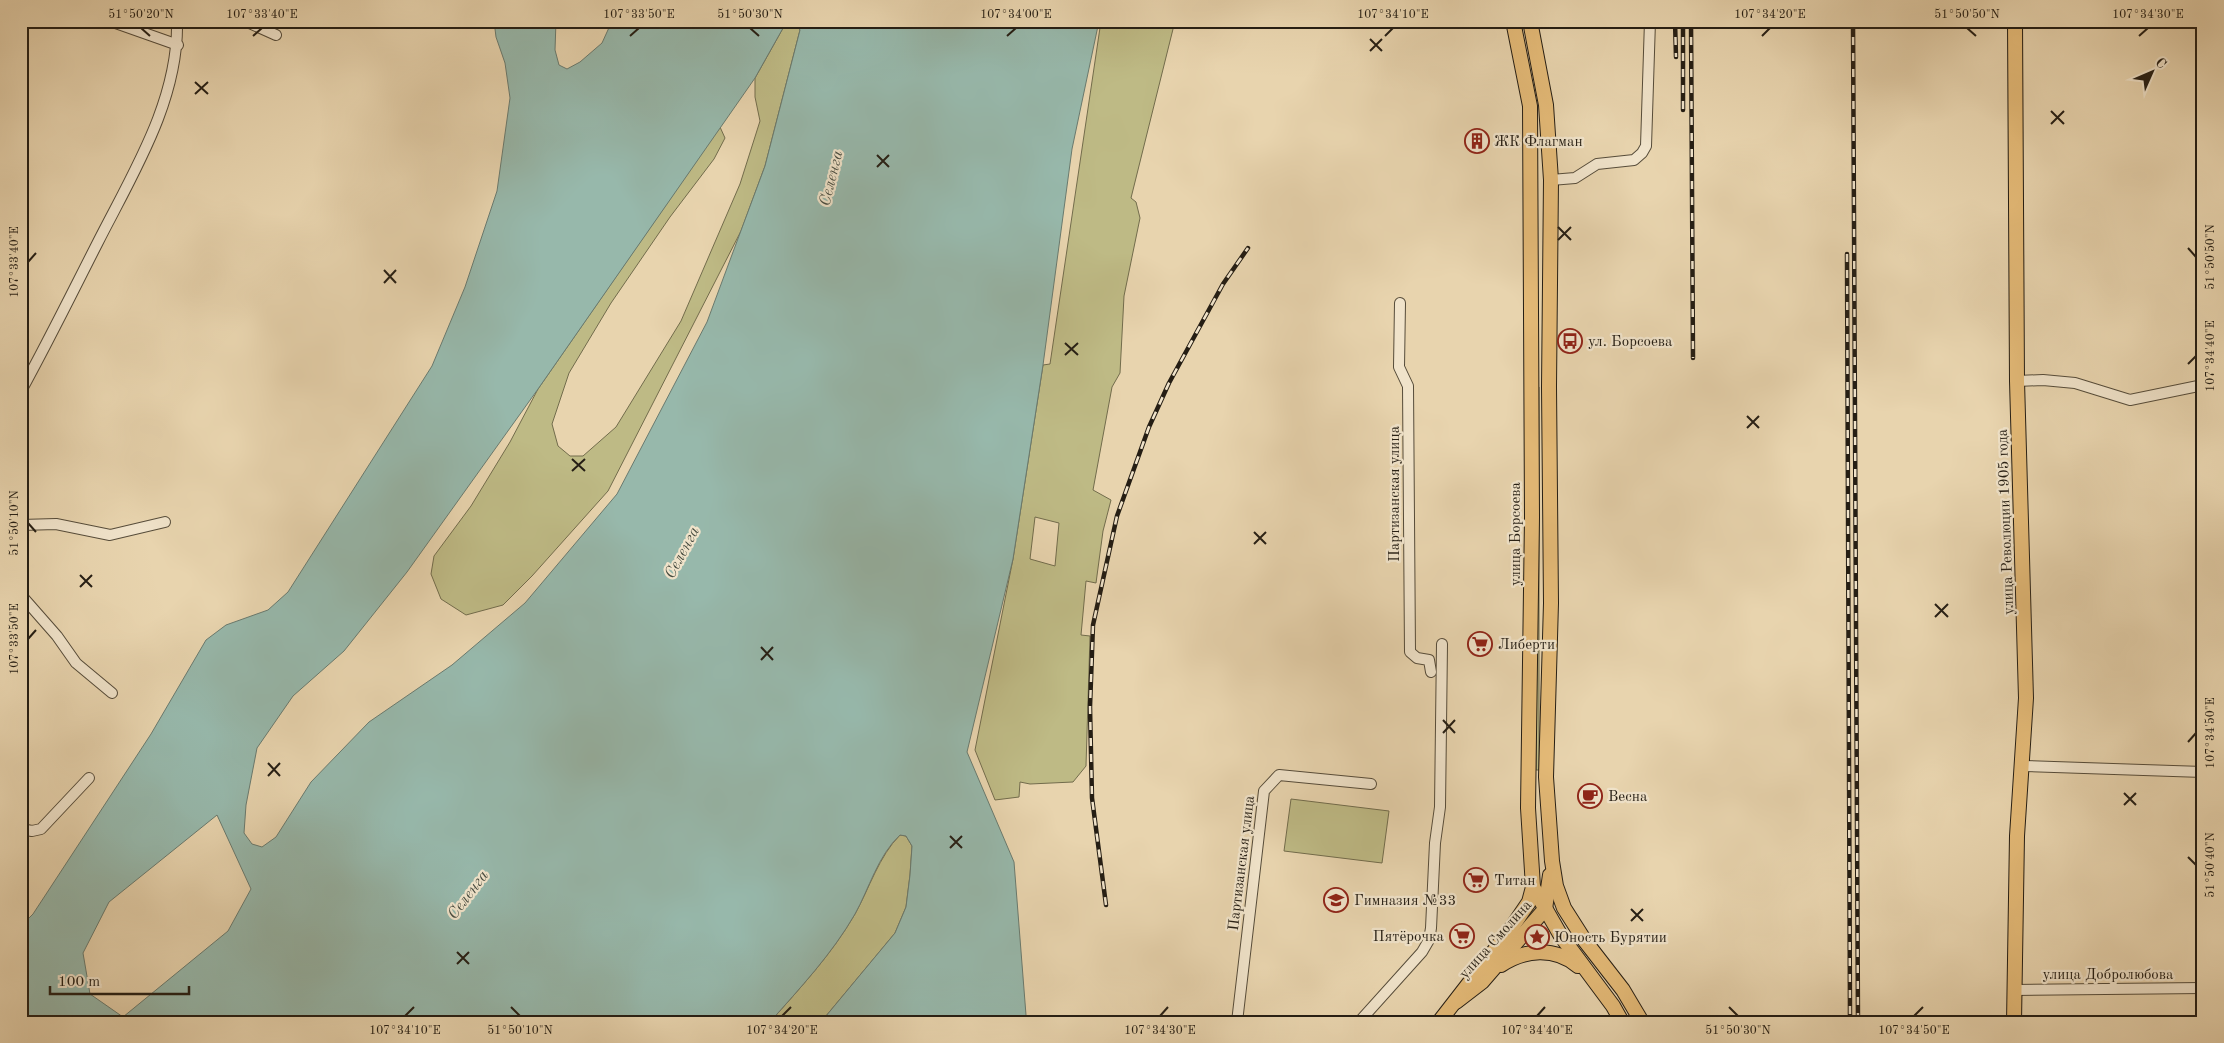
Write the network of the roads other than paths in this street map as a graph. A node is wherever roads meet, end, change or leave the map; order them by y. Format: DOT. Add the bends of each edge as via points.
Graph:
graph roads {
  1 [pos="110,21"];
  2 [pos="177,21"];
  3 [pos="245,21"];
  4 [pos="1513,21"];
  5 [pos="1530,21"];
  6 [pos="1650,21"];
  7 [pos="2015,21"];
  8 [pos="276,35"];
  9 [pos="178,45"];
  10 [pos="1532,180"];
  11 [pos="1551,180"];
  12 [pos="1400,303"];
  13 [pos="2017,380"];
  14 [pos="2203,385"];
  15 [pos="21,391"];
  16 [pos="165,522"];
  17 [pos="21,525"];
  18 [pos="21,595"];
  19 [pos="1442,644"];
  20 [pos="1431,672"];
  21 [pos="112,693"];
  22 [pos="2023,766"];
  23 [pos="2203,772"];
  24 [pos="1530,776"];
  25 [pos="1546,776"];
  26 [pos="89,778"];
  27 [pos="1371,784"];
  28 [pos="21,829"];
  29 [pos="1552,861"];
  30 [pos="1533,887"];
  31 [pos="1546,903"];
  32 [pos="1564,908"];
  33 [pos="1492,971"];
  34 [pos="1585,972"];
  35 [pos="1482,982"];
  36 [pos="2203,988"];
  37 [pos="2014,990"];
  38 [pos="1456,1002"];
  39 [pos="1237,1022"];
  40 [pos="1359,1022"];
  41 [pos="1439,1022"];
  42 [pos="1448,1022"];
  43 [pos="1622,1022"];
  44 [pos="1642,1022"];
  45 [pos="2014,1022"];
  1 -- 9 [label="street"];
  2 -- 9 [label="street"];
  3 -- 8 [label="street"];
  4 -- 10 [label="main road, улица Борсоева" via="1530,106"];
  5 -- 11 [label="main road" via="1546,105"];
  6 -- 11 [label="street" via="1646,146 1642,153 1634,160 1598,164 1575,178"];
  7 -- 13 [label="main road, улица Революции 1905 года"];
  9 -- 15 [label="street" via="167,94 131,178"];
  10 -- 11 [label="main road"];
  10 -- 24 [label="main road, улица Борсоева"];
  11 -- 25 [label="main road" via="1548,387 1551,603"];
  12 -- 20 [label="street, Партизанская улица" via="1399,367 1408,386 1410,652 1417,658 1429,660"];
  13 -- 14 [label="street" via="2075,383 2130,400"];
  13 -- 22 [label="main road, улица Революции 1905 года" via="2026,698"];
  16 -- 17 [label="street" via="110,535 56,524"];
  18 -- 21 [label="street" via="76,663"];
  19 -- 40 [label="street" via="1440,806 1429,940"];
  22 -- 23 [label="street"];
  22 -- 37 [label="main road, улица Революции 1905 года" via="2017,836"];
  24 -- 25 [label="main road"];
  24 -- 30 [label="main road, улица Борсоева"];
  25 -- 29 [label="main road"];
  26 -- 28 [label="street" via="41,829"];
  27 -- 39 [label="street, Партизанская улица" via="1279,775 1264,791"];
  29 -- 31 [label="main road, улица Смолина"];
  29 -- 32 [label="main road"];
  30 -- 31 [label="main road"];
  30 -- 38 [label="main road, улица Смолина" via="1523,912"];
  31 -- 32 [label="main road"];
  31 -- 33 [label="main road, улица Смолина"];
  31 -- 34 [label="main road"];
  32 -- 44 [label="main road"];
  33 -- 34 [label="main road" via="1525,953 1545,952 1558,954"];
  33 -- 35 [label="main road, улица Смолина"];
  34 -- 43 [label="main road"];
  35 -- 38 [label="main road, улица Смолина"];
  35 -- 42 [label="main road"];
  36 -- 37 [label="street, улица Добролюбова"];
  37 -- 45 [label="main road, улица Революции 1905 года"];
  38 -- 41 [label="main road, улица Смолина"];
}
